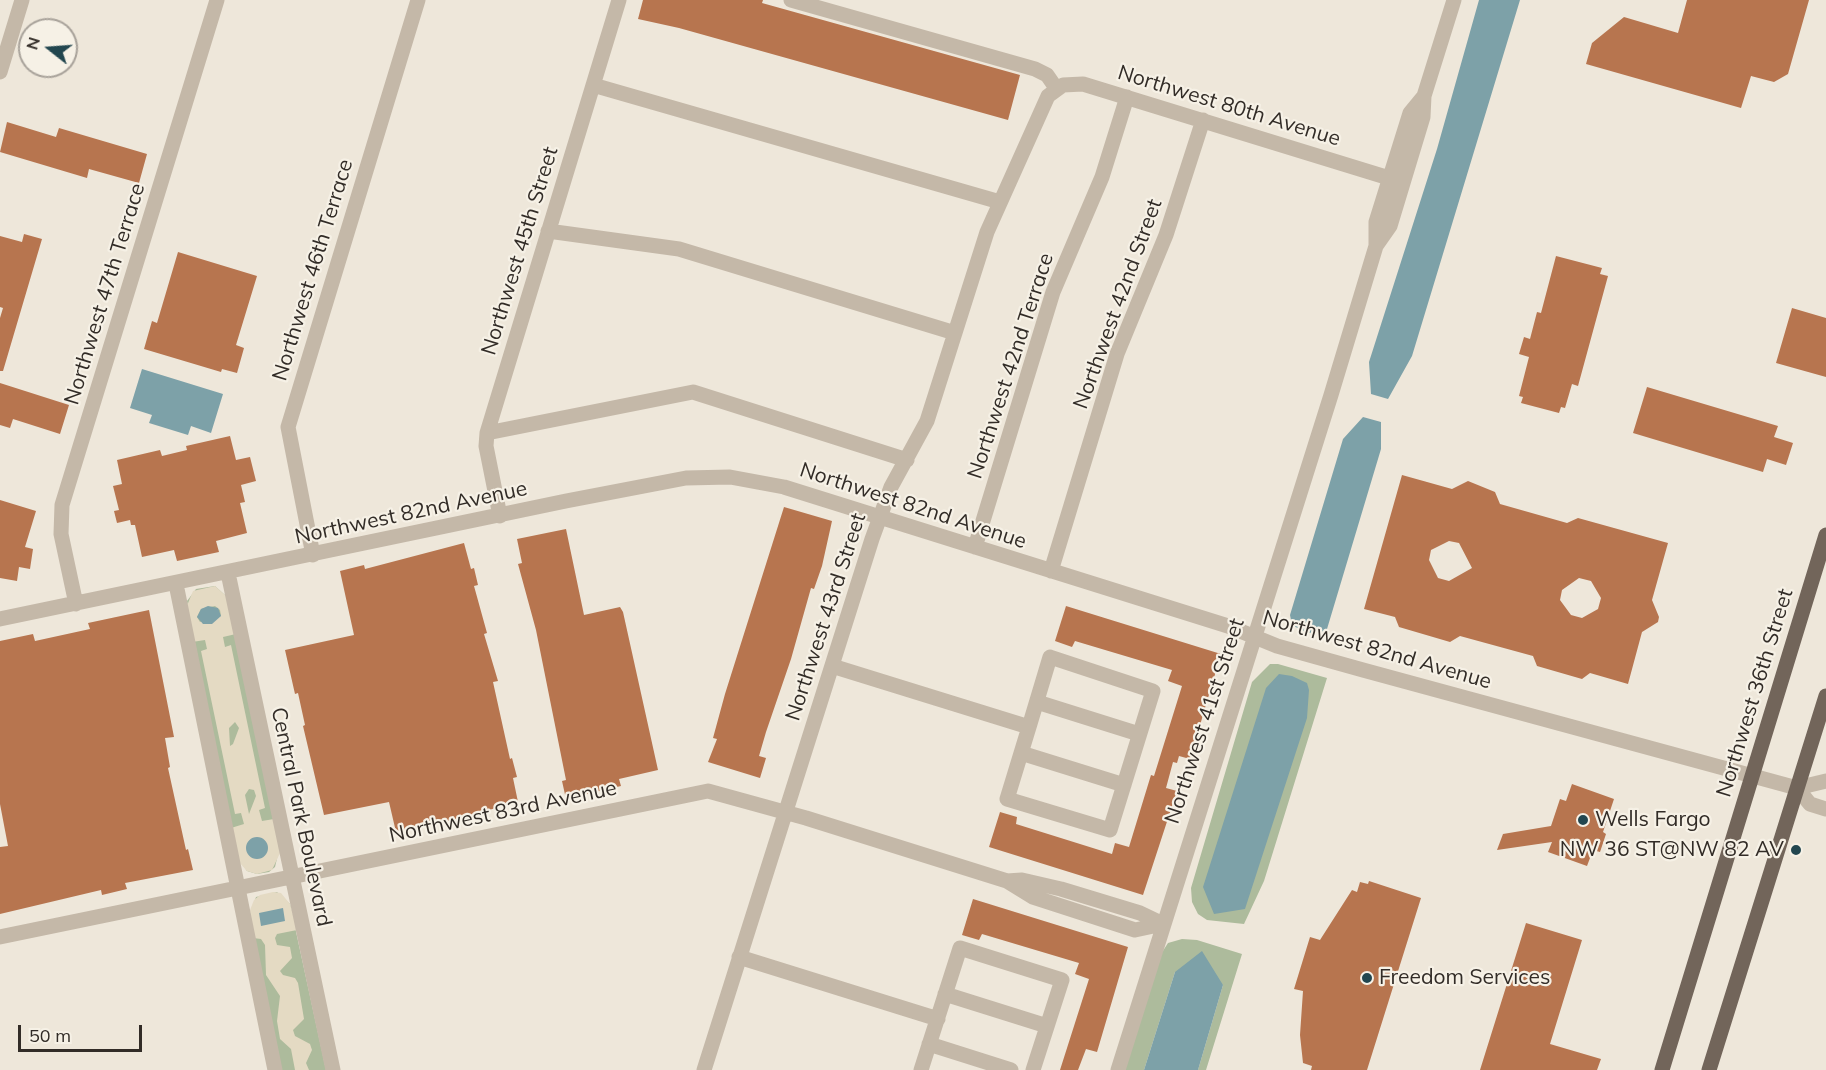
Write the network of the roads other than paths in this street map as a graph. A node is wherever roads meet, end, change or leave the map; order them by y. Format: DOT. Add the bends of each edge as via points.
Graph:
graph roads {
  1 [pos="22,0"];
  2 [pos="217,0"];
  3 [pos="418,0"];
  4 [pos="619,0"];
  5 [pos="792,0"];
  6 [pos="1454,0"];
  7 [pos="0,72"];
  8 [pos="593,85"];
  9 [pos="1056,88"];
  10 [pos="1424,96"];
  11 [pos="1127,97"];
  12 [pos="1203,120"];
  13 [pos="1389,178"];
  14 [pos="1000,202"];
  15 [pos="548,231"];
  16 [pos="1376,246"];
  17 [pos="955,333"];
  18 [pos="487,433"];
  19 [pos="907,460"];
  20 [pos="500,516"];
  21 [pos="880,517"];
  22 [pos="1826,535"];
  23 [pos="975,547"];
  24 [pos="313,555"];
  25 [pos="1051,571"];
  26 [pos="228,573"];
  27 [pos="176,584"];
  28 [pos="76,604"];
  29 [pos="0,619"];
  30 [pos="1254,636"];
  31 [pos="832,666"];
  32 [pos="1826,696"];
  33 [pos="1036,702"];
  34 [pos="1029,727"];
  35 [pos="1140,734"];
  36 [pos="1021,753"];
  37 [pos="1753,777"];
  38 [pos="1826,782"];
  39 [pos="1124,785"];
  40 [pos="1797,788"];
  41 [pos="1826,808"];
  42 [pos="786,812"];
  43 [pos="292,878"];
  44 [pos="238,889"];
  45 [pos="1163,924"];
  46 [pos="0,937"];
  47 [pos="739,957"];
  48 [pos="945,994"];
  49 [pos="938,1019"];
  50 [pos="1047,1026"];
  51 [pos="930,1044"];
  52 [pos="275,1070"];
  53 [pos="333,1070"];
  54 [pos="704,1070"];
  55 [pos="921,1070"];
  56 [pos="1011,1070"];
  57 [pos="1034,1070"];
  58 [pos="1118,1070"];
  59 [pos="1662,1070"];
  60 [pos="1709,1070"];
  1 -- 7 [label="street"];
  2 -- 28 [label="street, Northwest 47th Terrace" via="62,506 62,534"];
  3 -- 24 [label="street, Northwest 46th Terrace" via="288,427"];
  4 -- 8 [label="street, Northwest 45th Street"];
  5 -- 9 [label="street" via="1035,69 1047,75"];
  6 -- 10 [label="street, Northwest 41st Street"];
  8 -- 14 [label="street"];
  8 -- 15 [label="street, Northwest 45th Street"];
  9 -- 11 [label="street, Northwest 80th Avenue" via="1076,83"];
  9 -- 14 [label="street, Northwest 43rd Street" via="1041,108"];
  10 -- 13 [label="street, Northwest 41st Street" via="1410,113"];
  10 -- 16 [label="street, Northwest 41st Street" via="1423,117 1390,226"];
  11 -- 12 [label="street, Northwest 80th Avenue"];
  11 -- 23 [label="street, Northwest 42nd Terrace" via="1102,177 1053,292"];
  12 -- 13 [label="street, Northwest 80th Avenue"];
  12 -- 25 [label="street, Northwest 42nd Street" via="1166,235 1117,354"];
  13 -- 16 [label="street, Northwest 41st Street" via="1376,222"];
  14 -- 17 [label="street, Northwest 43rd Street" via="982,245"];
  15 -- 17 [label="street" via="679,249"];
  15 -- 18 [label="street, Northwest 45th Street"];
  16 -- 30 [label="street, Northwest 41st Street"];
  17 -- 19 [label="street, Northwest 43rd Street" via="927,421"];
  18 -- 19 [label="street" via="693,392"];
  18 -- 20 [label="street, Northwest 45th Street"];
  19 -- 21 [label="street, Northwest 43rd Street"];
  20 -- 21 [label="street, Northwest 82nd Avenue" via="674,480 716,476 771,483"];
  20 -- 24 [label="street, Northwest 82nd Avenue"];
  21 -- 23 [label="street, Northwest 82nd Avenue"];
  21 -- 31 [label="street, Northwest 43rd Street"];
  22 -- 37 [label="main road, Northwest 36th Street"];
  23 -- 25 [label="street, Northwest 82nd Avenue"];
  24 -- 26 [label="street, Northwest 82nd Avenue"];
  25 -- 30 [label="street, Northwest 82nd Avenue"];
  26 -- 27 [label="street, Northwest 82nd Avenue"];
  26 -- 43 [label="street, Central Park Boulevard"];
  27 -- 28 [label="street, Northwest 82nd Avenue"];
  27 -- 44 [label="street"];
  28 -- 29 [label="street, Northwest 82nd Avenue"];
  30 -- 37 [label="street, Northwest 82nd Avenue" via="1323,659"];
  30 -- 45 [label="street, Northwest 41st Street"];
  31 -- 34 [label="street"];
  31 -- 42 [label="street, Northwest 43rd Street"];
  32 -- 40 [label="main road"];
  33 -- 34 [label="street"];
  33 -- 35 [label="street"];
  33 -- 35 [label="street" via="1050,657 1153,691"];
  34 -- 36 [label="street"];
  35 -- 39 [label="street"];
  36 -- 39 [label="street"];
  36 -- 39 [label="street" via="1007,799 1110,830"];
  37 -- 40 [label="street, Northwest 82nd Avenue"];
  37 -- 59 [label="main road, Northwest 36th Street"];
  38 -- 40 [label="street, Northwest 82nd Avenue"];
  40 -- 41 [label="street, Northwest 82nd Avenue" via="1810,804"];
  40 -- 60 [label="main road"];
  42 -- 43 [label="street, Northwest 83rd Avenue" via="708,792"];
  42 -- 45 [label="street, Northwest 83rd Avenue" via="1007,881 1033,897 1135,930"];
  42 -- 47 [label="street, Northwest 43rd Street"];
  43 -- 44 [label="street, Northwest 83rd Avenue"];
  43 -- 53 [label="street, Central Park Boulevard"];
  44 -- 46 [label="street, Northwest 83rd Avenue"];
  44 -- 52 [label="street"];
  45 -- 58 [label="street, Northwest 41st Street"];
  47 -- 49 [label="street"];
  47 -- 54 [label="street, Northwest 43rd Street"];
  48 -- 49 [label="street"];
  48 -- 50 [label="street"];
  48 -- 50 [label="street" via="960,948 1050,976 1062,980"];
  49 -- 51 [label="street"];
  50 -- 57 [label="street"];
  51 -- 55 [label="street"];
  51 -- 56 [label="street"];
}
